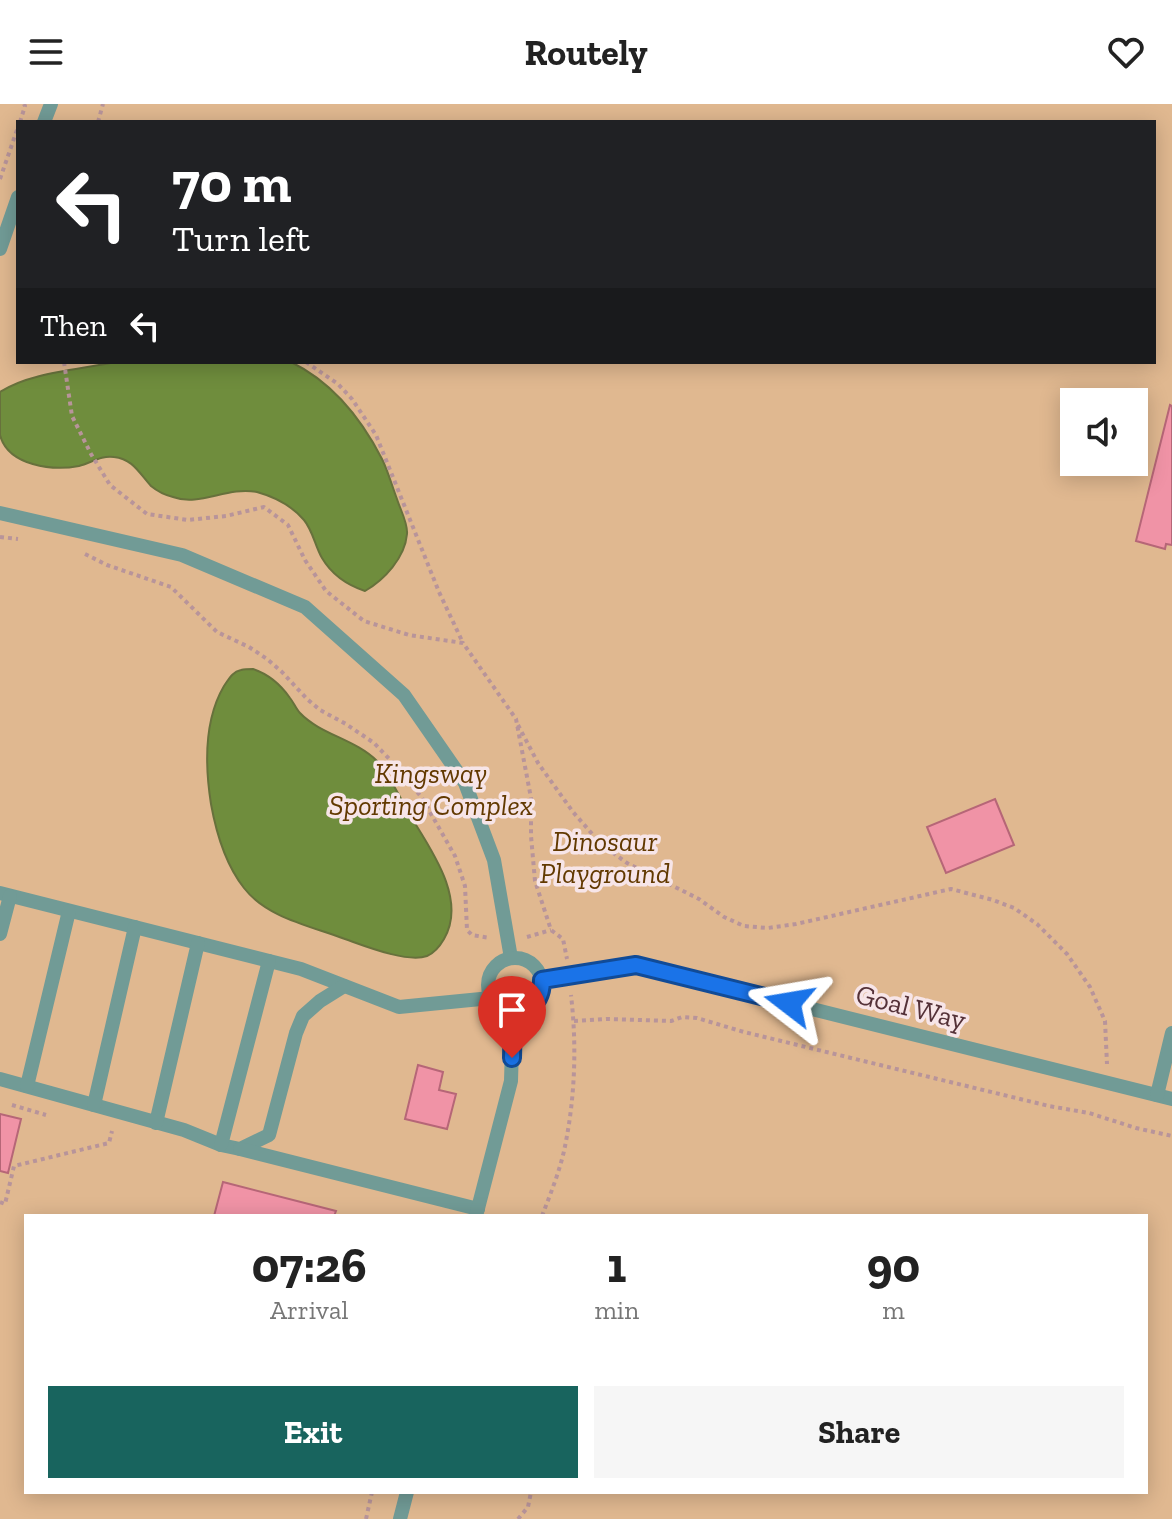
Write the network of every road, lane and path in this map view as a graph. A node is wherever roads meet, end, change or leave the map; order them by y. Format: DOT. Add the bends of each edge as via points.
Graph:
graph roads {
  1 [pos="16,133"];
  2 [pos="0,179"];
  3 [pos="16,203"];
  4 [pos="0,249"];
  5 [pos="309,364"];
  6 [pos="0,513"];
  7 [pos="0,537"];
  8 [pos="27,540"];
  9 [pos="79,551"];
  10 [pos="463,643"];
  11 [pos="516,719"];
  12 [pos="5,895"];
  13 [pos="69,911"];
  14 [pos="135,927"];
  15 [pos="551,930"];
  16 [pos="0,934"];
  17 [pos="508,940"];
  18 [pos="198,943"];
  19 [pos="511,958"];
  20 [pos="269,961"];
  21 [pos="569,977"];
  22 [pos="542,980"];
  23 [pos="344,986"];
  24 [pos="491,998"];
  25 [pos="513,1013"];
  26 [pos="574,1021"];
  27 [pos="1172,1033"];
  28 [pos="1107,1068"];
  29 [pos="0,1079"];
  30 [pos="27,1086"];
  31 [pos="1157,1095"];
  32 [pos="1172,1099"];
  33 [pos="94,1105"];
  34 [pos="156,1123"];
  35 [pos="112,1131"];
  36 [pos="1172,1136"];
  37 [pos="221,1145"];
  38 [pos="240,1149"];
  39 [pos="0,1202"];
  40 [pos="477,1213"];
  41 [pos="543,1214"];
  42 [pos="372,1494"];
  43 [pos="406,1494"];
  44 [pos="531,1494"];
  45 [pos="366,1519"];
  46 [pos="400,1519"];
  47 [pos="518,1519"];
  1 -- 2 [label="path"];
  3 -- 4 [label="lane"];
  5 -- 10 [label="path" via="338,384 376,435"];
  6 -- 17 [label="lane" via="182,555 305,607 404,695 465,783 494,860"];
  7 -- 8 [label="path"];
  9 -- 17 [label="path" via="171,587 217,632 267,659 320,710 374,743 422,798 455,856 465,886 467,930"];
  11 -- 28 [label="path" via="538,763 601,844 744,926 796,924 951,889 1014,908 1067,954 1090,987 1105,1021"];
  12 -- 13 [label="lane"];
  12 -- 16 [label="lane"];
  13 -- 14 [label="lane"];
  13 -- 30 [label="lane"];
  14 -- 18 [label="lane"];
  14 -- 33 [label="lane"];
  15 -- 17 [label="path"];
  17 -- 19 [label="lane"];
  18 -- 20 [label="lane"];
  18 -- 34 [label="lane"];
  19 -- 22 [label="lane" via="531,964"];
  19 -- 24 [label="lane" via="491,972"];
  20 -- 23 [label="lane"];
  20 -- 37 [label="lane"];
  21 -- 22 [label="lane, Goal Way"];
  21 -- 26 [label="path"];
  21 -- 31 [label="lane, Goal Way" via="636,965"];
  22 -- 25 [label="lane" via="532,1007"];
  23 -- 24 [label="lane" via="399,1007"];
  23 -- 38 [label="lane" via="303,1016 269,1135"];
  24 -- 25 [label="lane"];
  25 -- 40 [label="lane" via="511,1081"];
  26 -- 36 [label="path" via="697,1018"];
  26 -- 41 [label="path" via="571,1116"];
  27 -- 31 [label="lane"];
  29 -- 30 [label="lane"];
  30 -- 33 [label="lane"];
  31 -- 32 [label="lane, Goal Way"];
  33 -- 34 [label="lane"];
  34 -- 37 [label="lane"];
  35 -- 39 [label="path" via="109,1143 14,1166 5,1204"];
  37 -- 38 [label="lane"];
  38 -- 40 [label="lane"];
  42 -- 45 [label="path"];
  43 -- 46 [label="lane"];
  44 -- 47 [label="path"];
}
